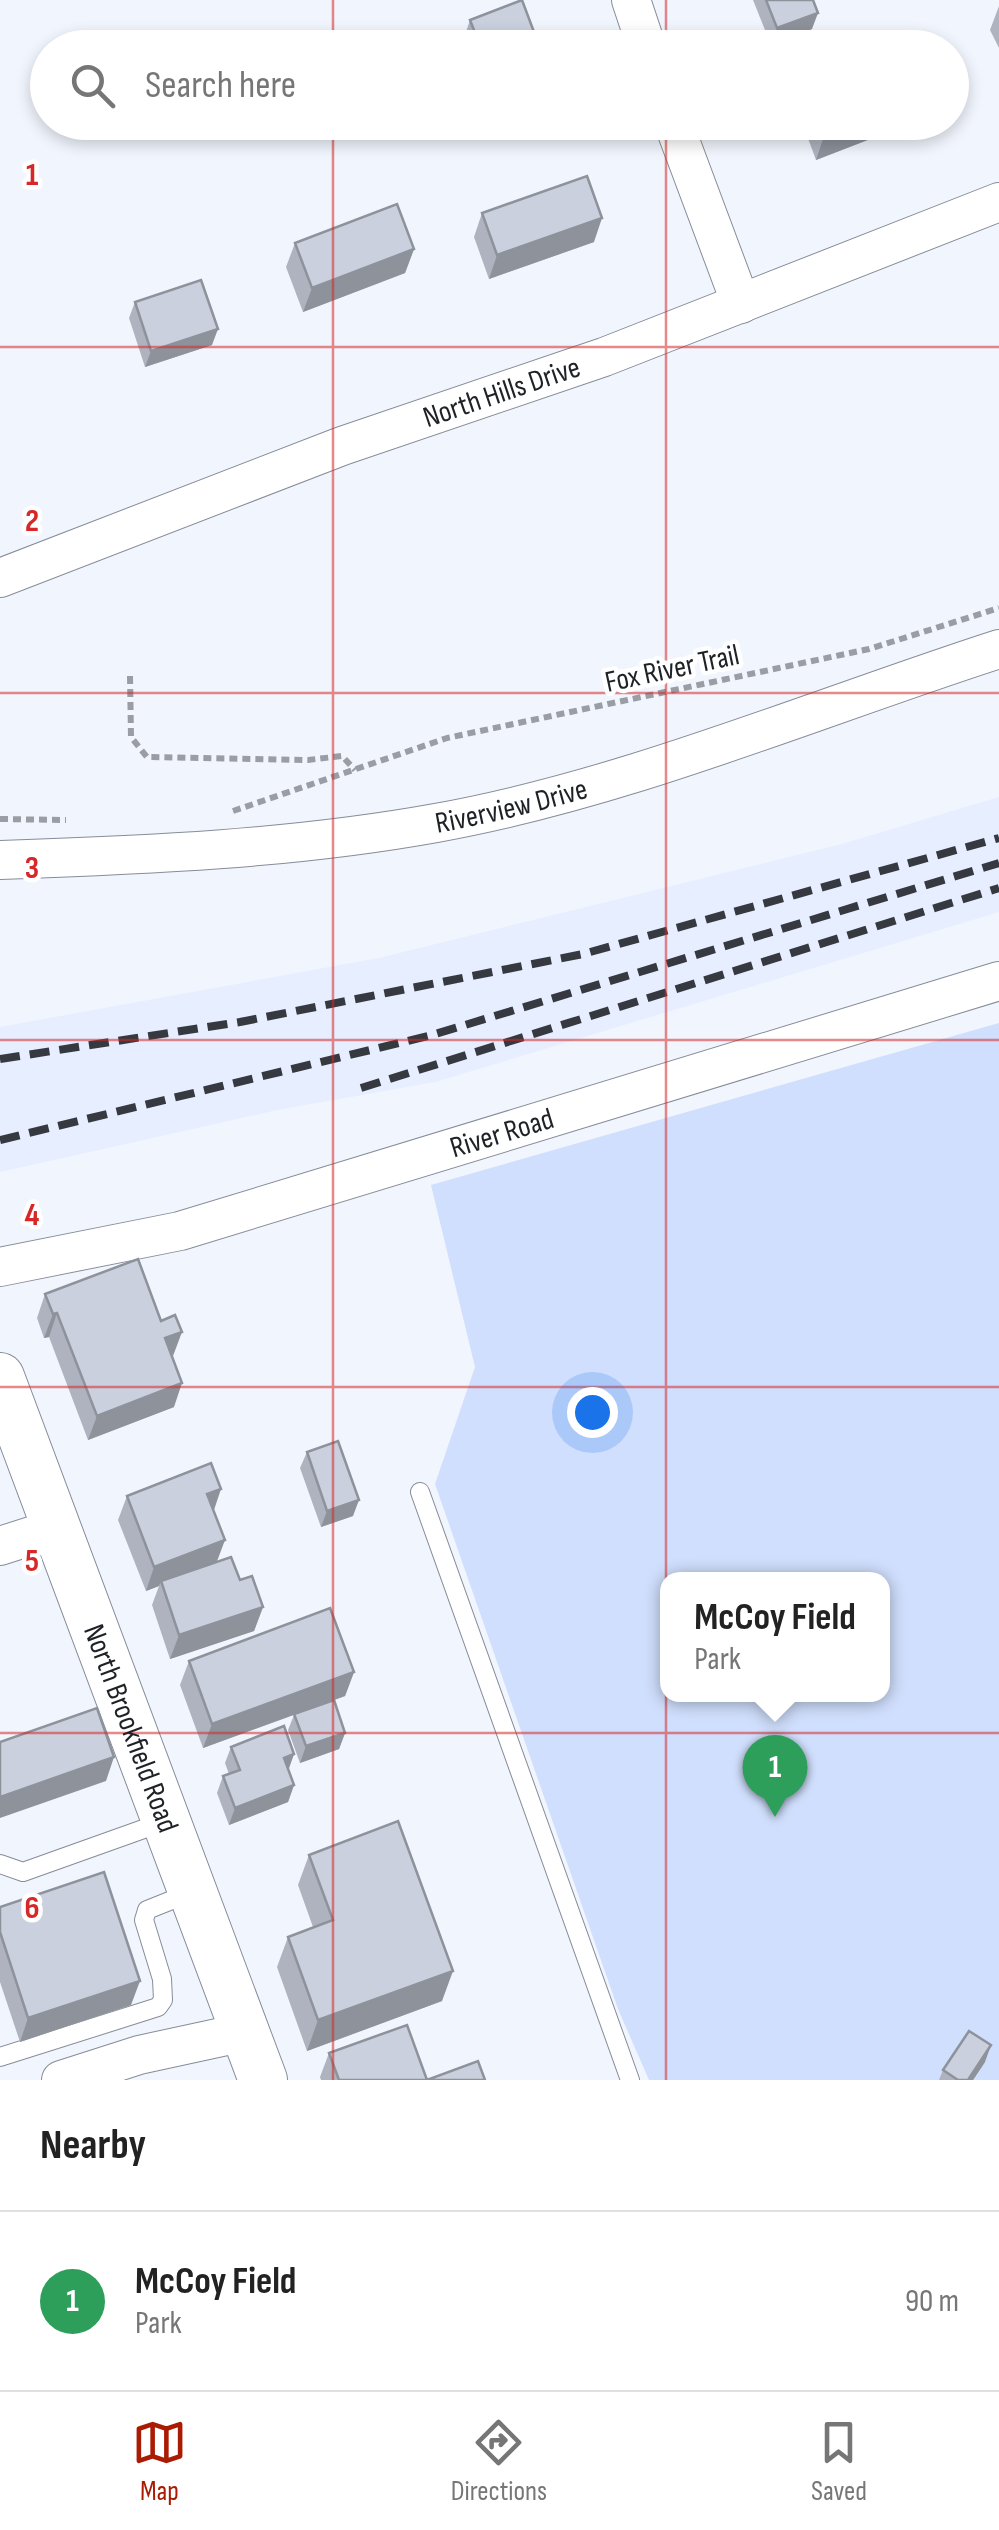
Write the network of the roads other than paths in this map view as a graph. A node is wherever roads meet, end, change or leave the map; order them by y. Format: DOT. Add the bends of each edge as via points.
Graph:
graph roads {
  1 [pos="631,0"];
  2 [pos="641,30"];
  3 [pos="680,140"];
  4 [pos="999,202"];
  5 [pos="741,304"];
  6 [pos="0,578"];
  7 [pos="999,649"];
  8 [pos="0,860"];
  9 [pos="999,981"];
  10 [pos="0,1268"];
  11 [pos="0,1378"];
  12 [pos="420,1492"];
  13 [pos="56,1528"];
  14 [pos="0,1546"];
  15 [pos="166,1821"];
  16 [pos="0,1864"];
  17 [pos="192,1892"];
  18 [pos="245,2032"];
  19 [pos="0,2058"];
  20 [pos="61,2080"];
  21 [pos="262,2080"];
  22 [pos="630,2080"];
  1 -- 2 [label="street"];
  3 -- 5 [label="street"];
  4 -- 5 [label="street, North Hills Drive"];
  5 -- 6 [label="street, North Hills Drive" via="342,446"];
  7 -- 8 [label="street, Riverview Drive" via="682,757 438,822 191,853"];
  9 -- 10 [label="street, River Road" via="180,1231"];
  11 -- 13 [label="street, North Brookfield Road"];
  12 -- 22 [label="lane"];
  13 -- 14 [label="street"];
  13 -- 15 [label="street, North Brookfield Road"];
  15 -- 16 [label="lane" via="24,1872"];
  15 -- 17 [label="street, North Brookfield Road"];
  17 -- 18 [label="street, North Brookfield Road"];
  17 -- 19 [label="lane" via="146,1910 164,1991 158,2007"];
  18 -- 20 [label="street"];
  18 -- 21 [label="street, North Brookfield Road"];
}
